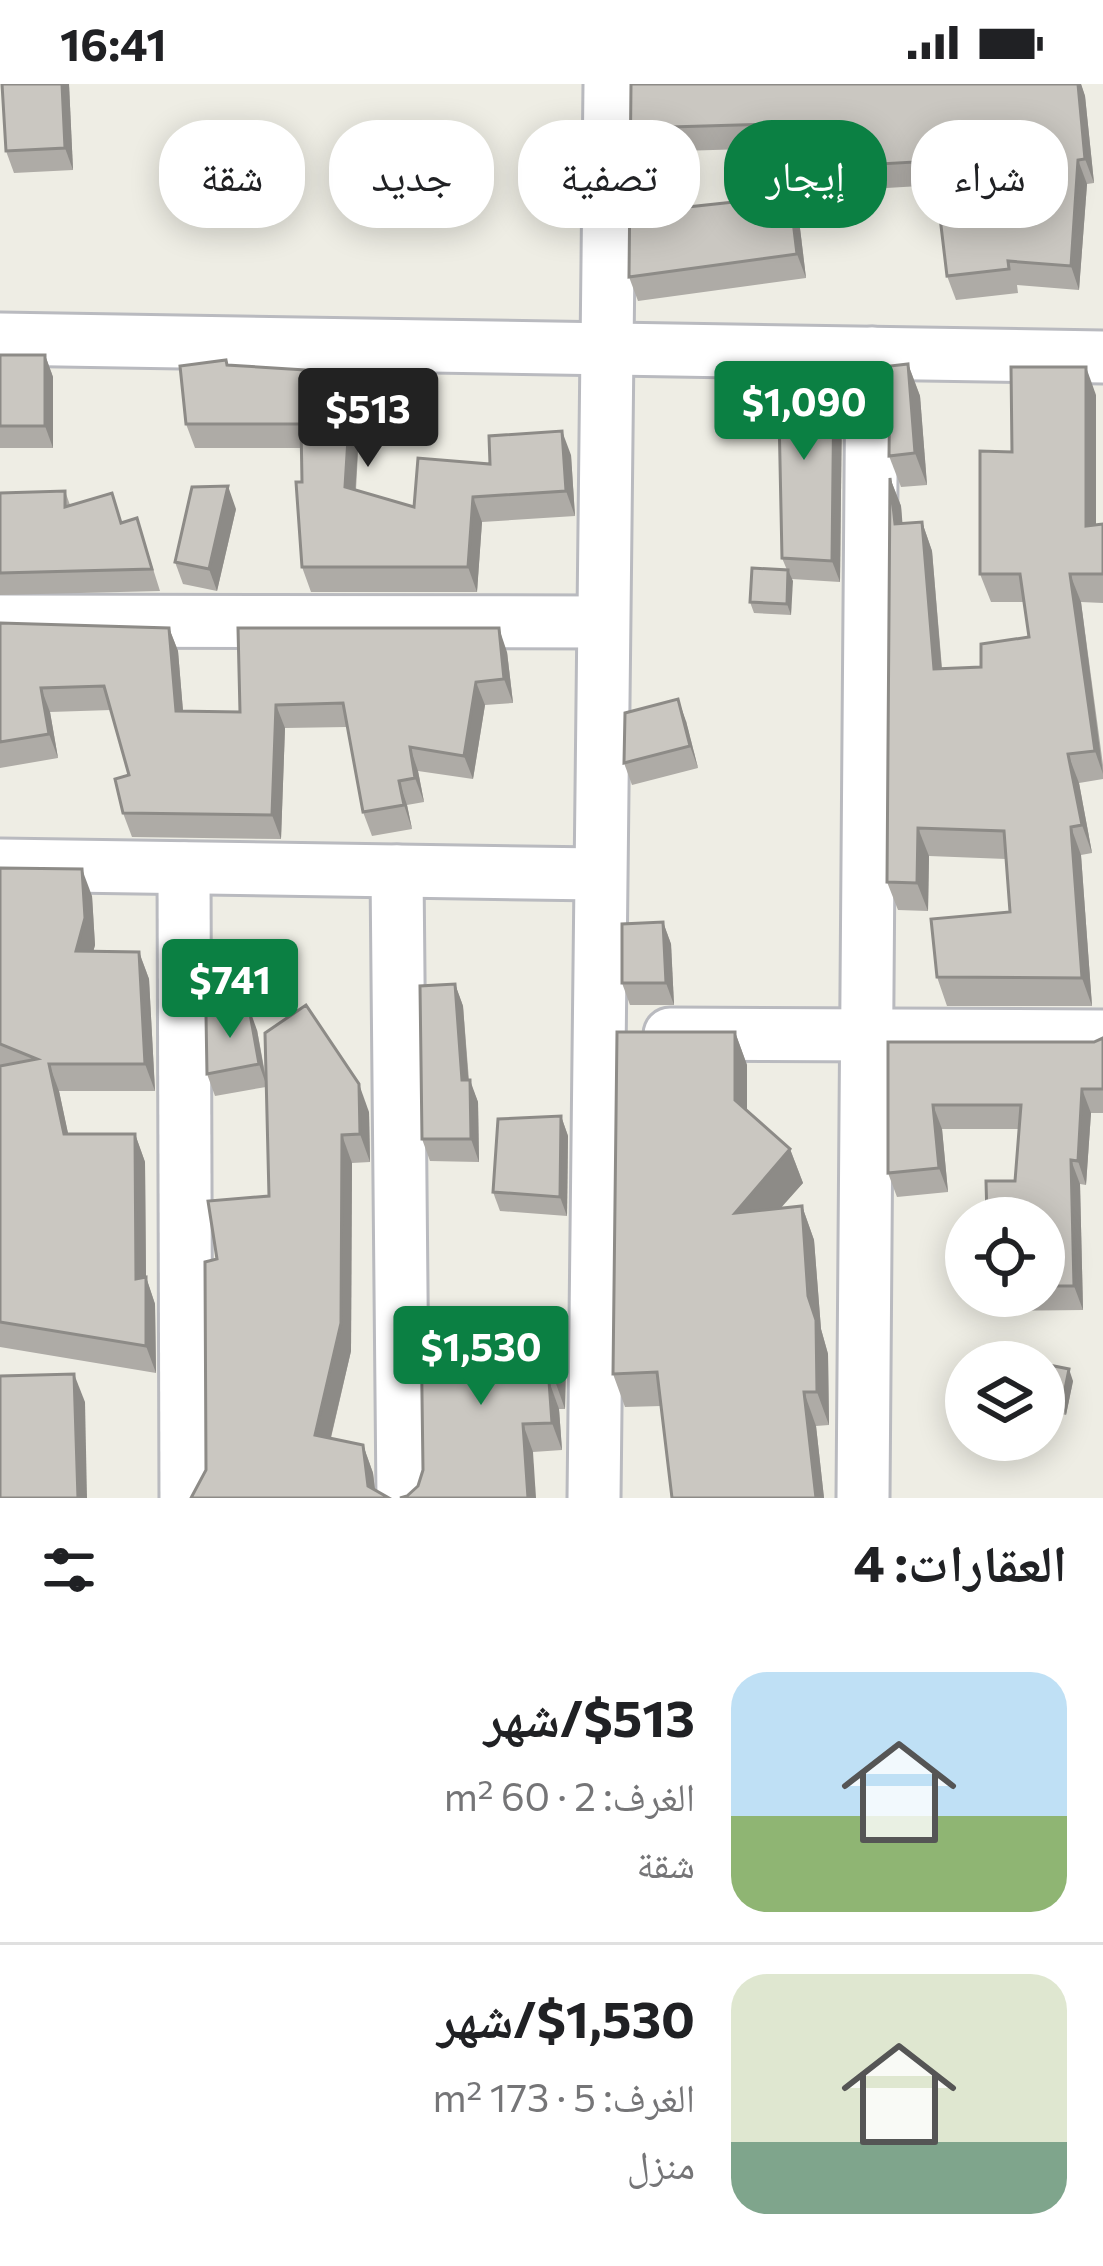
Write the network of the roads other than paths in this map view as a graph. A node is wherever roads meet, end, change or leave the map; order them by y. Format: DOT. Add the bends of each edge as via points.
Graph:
graph roads {
  1 [pos="610,84"];
  2 [pos="0,339"];
  3 [pos="610,349"];
  4 [pos="872,353"];
  5 [pos="1103,356"];
  6 [pos="0,621"];
  7 [pos="603,622"];
  8 [pos="0,866"];
  9 [pos="184,868"];
  10 [pos="397,871"];
  11 [pos="599,874"];
  12 [pos="866,1032"];
  13 [pos="598,1035"];
  14 [pos="1103,1036"];
  15 [pos="186,1498"];
  16 [pos="403,1498"];
  17 [pos="594,1498"];
  18 [pos="863,1498"];
  1 -- 3 [label="street"];
  2 -- 3 [label="street"];
  3 -- 4 [label="street"];
  3 -- 7 [label="street"];
  4 -- 5 [label="street"];
  4 -- 12 [label="street"];
  6 -- 7 [label="street"];
  7 -- 11 [label="street"];
  8 -- 9 [label="street"];
  9 -- 10 [label="street"];
  9 -- 15 [label="street"];
  10 -- 11 [label="street"];
  10 -- 16 [label="street"];
  11 -- 13 [label="street"];
  12 -- 13 [label="street"];
  12 -- 14 [label="street"];
  12 -- 18 [label="street"];
  13 -- 17 [label="street"];
}
